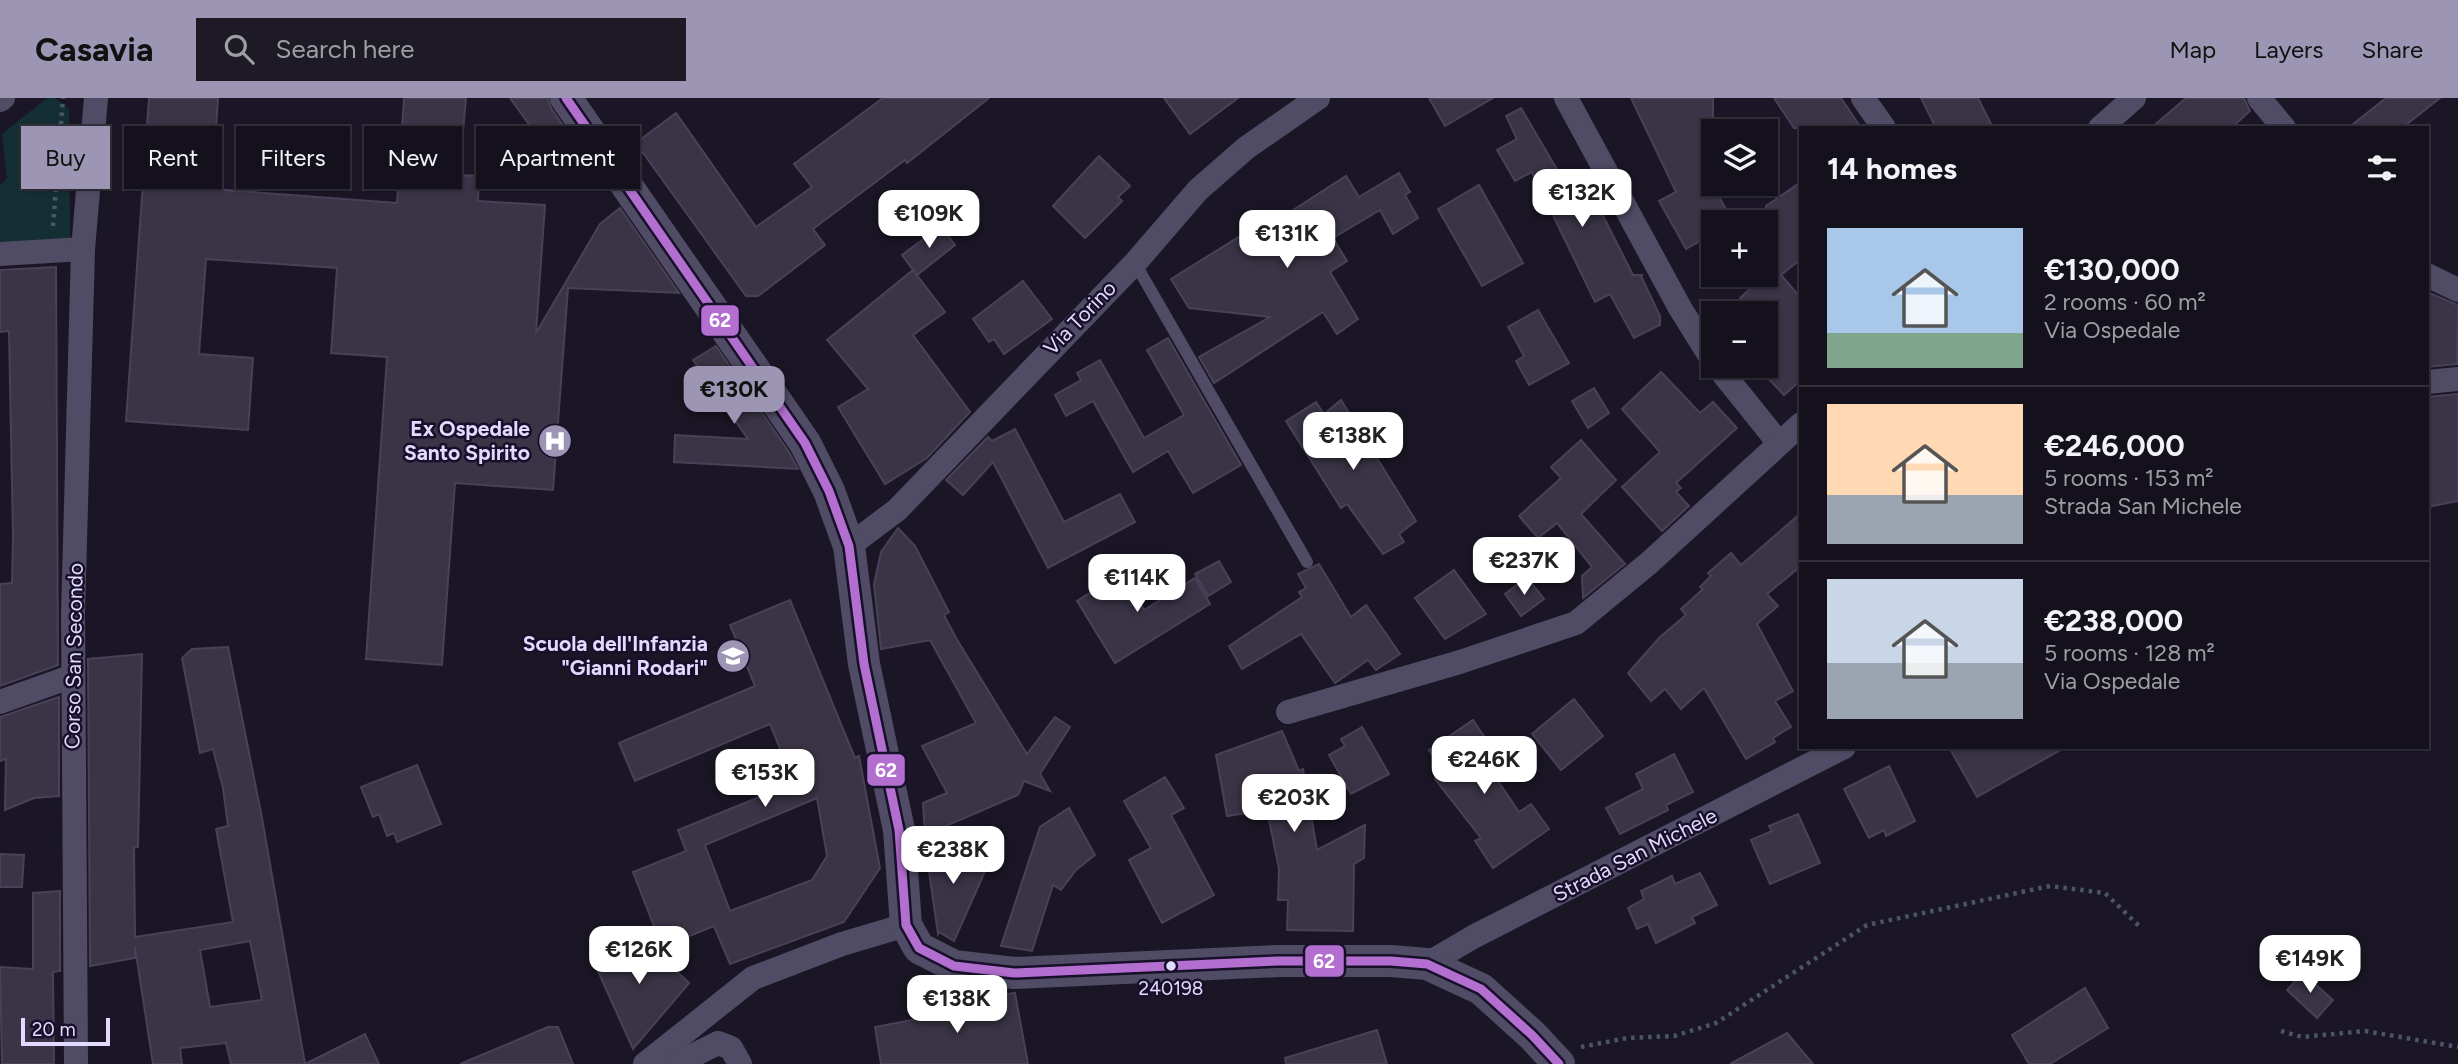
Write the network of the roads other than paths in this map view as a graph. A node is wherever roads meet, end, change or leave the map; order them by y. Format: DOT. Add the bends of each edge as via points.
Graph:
graph roads {
  1 [pos="96,98"];
  2 [pos="566,98"];
  3 [pos="1318,98"];
  4 [pos="1566,98"];
  5 [pos="1863,98"];
  6 [pos="2134,98"];
  7 [pos="2259,98"];
  8 [pos="1883,126"];
  9 [pos="2101,126"];
  10 [pos="2282,126"];
  11 [pos="83,248"];
  12 [pos="0,254"];
  13 [pos="1135,263"];
  14 [pos="2429,276"];
  15 [pos="2458,290"];
  16 [pos="1701,341"];
  17 [pos="1727,378"];
  18 [pos="2458,379"];
  19 [pos="2429,382"];
  20 [pos="1799,426"];
  21 [pos="1778,442"];
  22 [pos="849,546"];
  23 [pos="1307,562"];
  24 [pos="73,676"];
  25 [pos="0,702"];
  26 [pos="1288,712"];
  27 [pos="1840,749"];
  28 [pos="906,925"];
  29 [pos="1427,964"];
  30 [pos="1554,1059"];
  31 [pos="76,1064"];
  32 [pos="645,1064"];
  33 [pos="676,1064"];
  34 [pos="740,1064"];
  1 -- 11 [label="street, Corso San Secondo"];
  2 -- 22 [label="street" via="805,443"];
  3 -- 13 [label="street, Via Torino" via="1246,148 1198,190"];
  4 -- 16 [label="street"];
  5 -- 8 [label="street"];
  6 -- 9 [label="street"];
  7 -- 10 [label="street"];
  11 -- 12 [label="street"];
  11 -- 24 [label="street, Corso San Secondo"];
  13 -- 22 [label="street, Via Torino" via="897,510"];
  13 -- 23 [label="lane"];
  14 -- 15 [label="street"];
  17 -- 21 [label="street"];
  18 -- 19 [label="street"];
  20 -- 21 [label="street"];
  21 -- 26 [label="street" via="1649,563 1576,623"];
  22 -- 28 [label="street" via="864,664 899,830"];
  24 -- 25 [label="street"];
  24 -- 31 [label="street, Corso San Secondo"];
  27 -- 29 [label="street, Strada San Michele"];
  28 -- 29 [label="street" via="926,954 976,970 1053,973 1278,961"];
  28 -- 32 [label="street" via="753,978"];
  29 -- 30 [label="street" via="1481,989"];
  33 -- 34 [label="street" via="718,1043 731,1048"];
}
